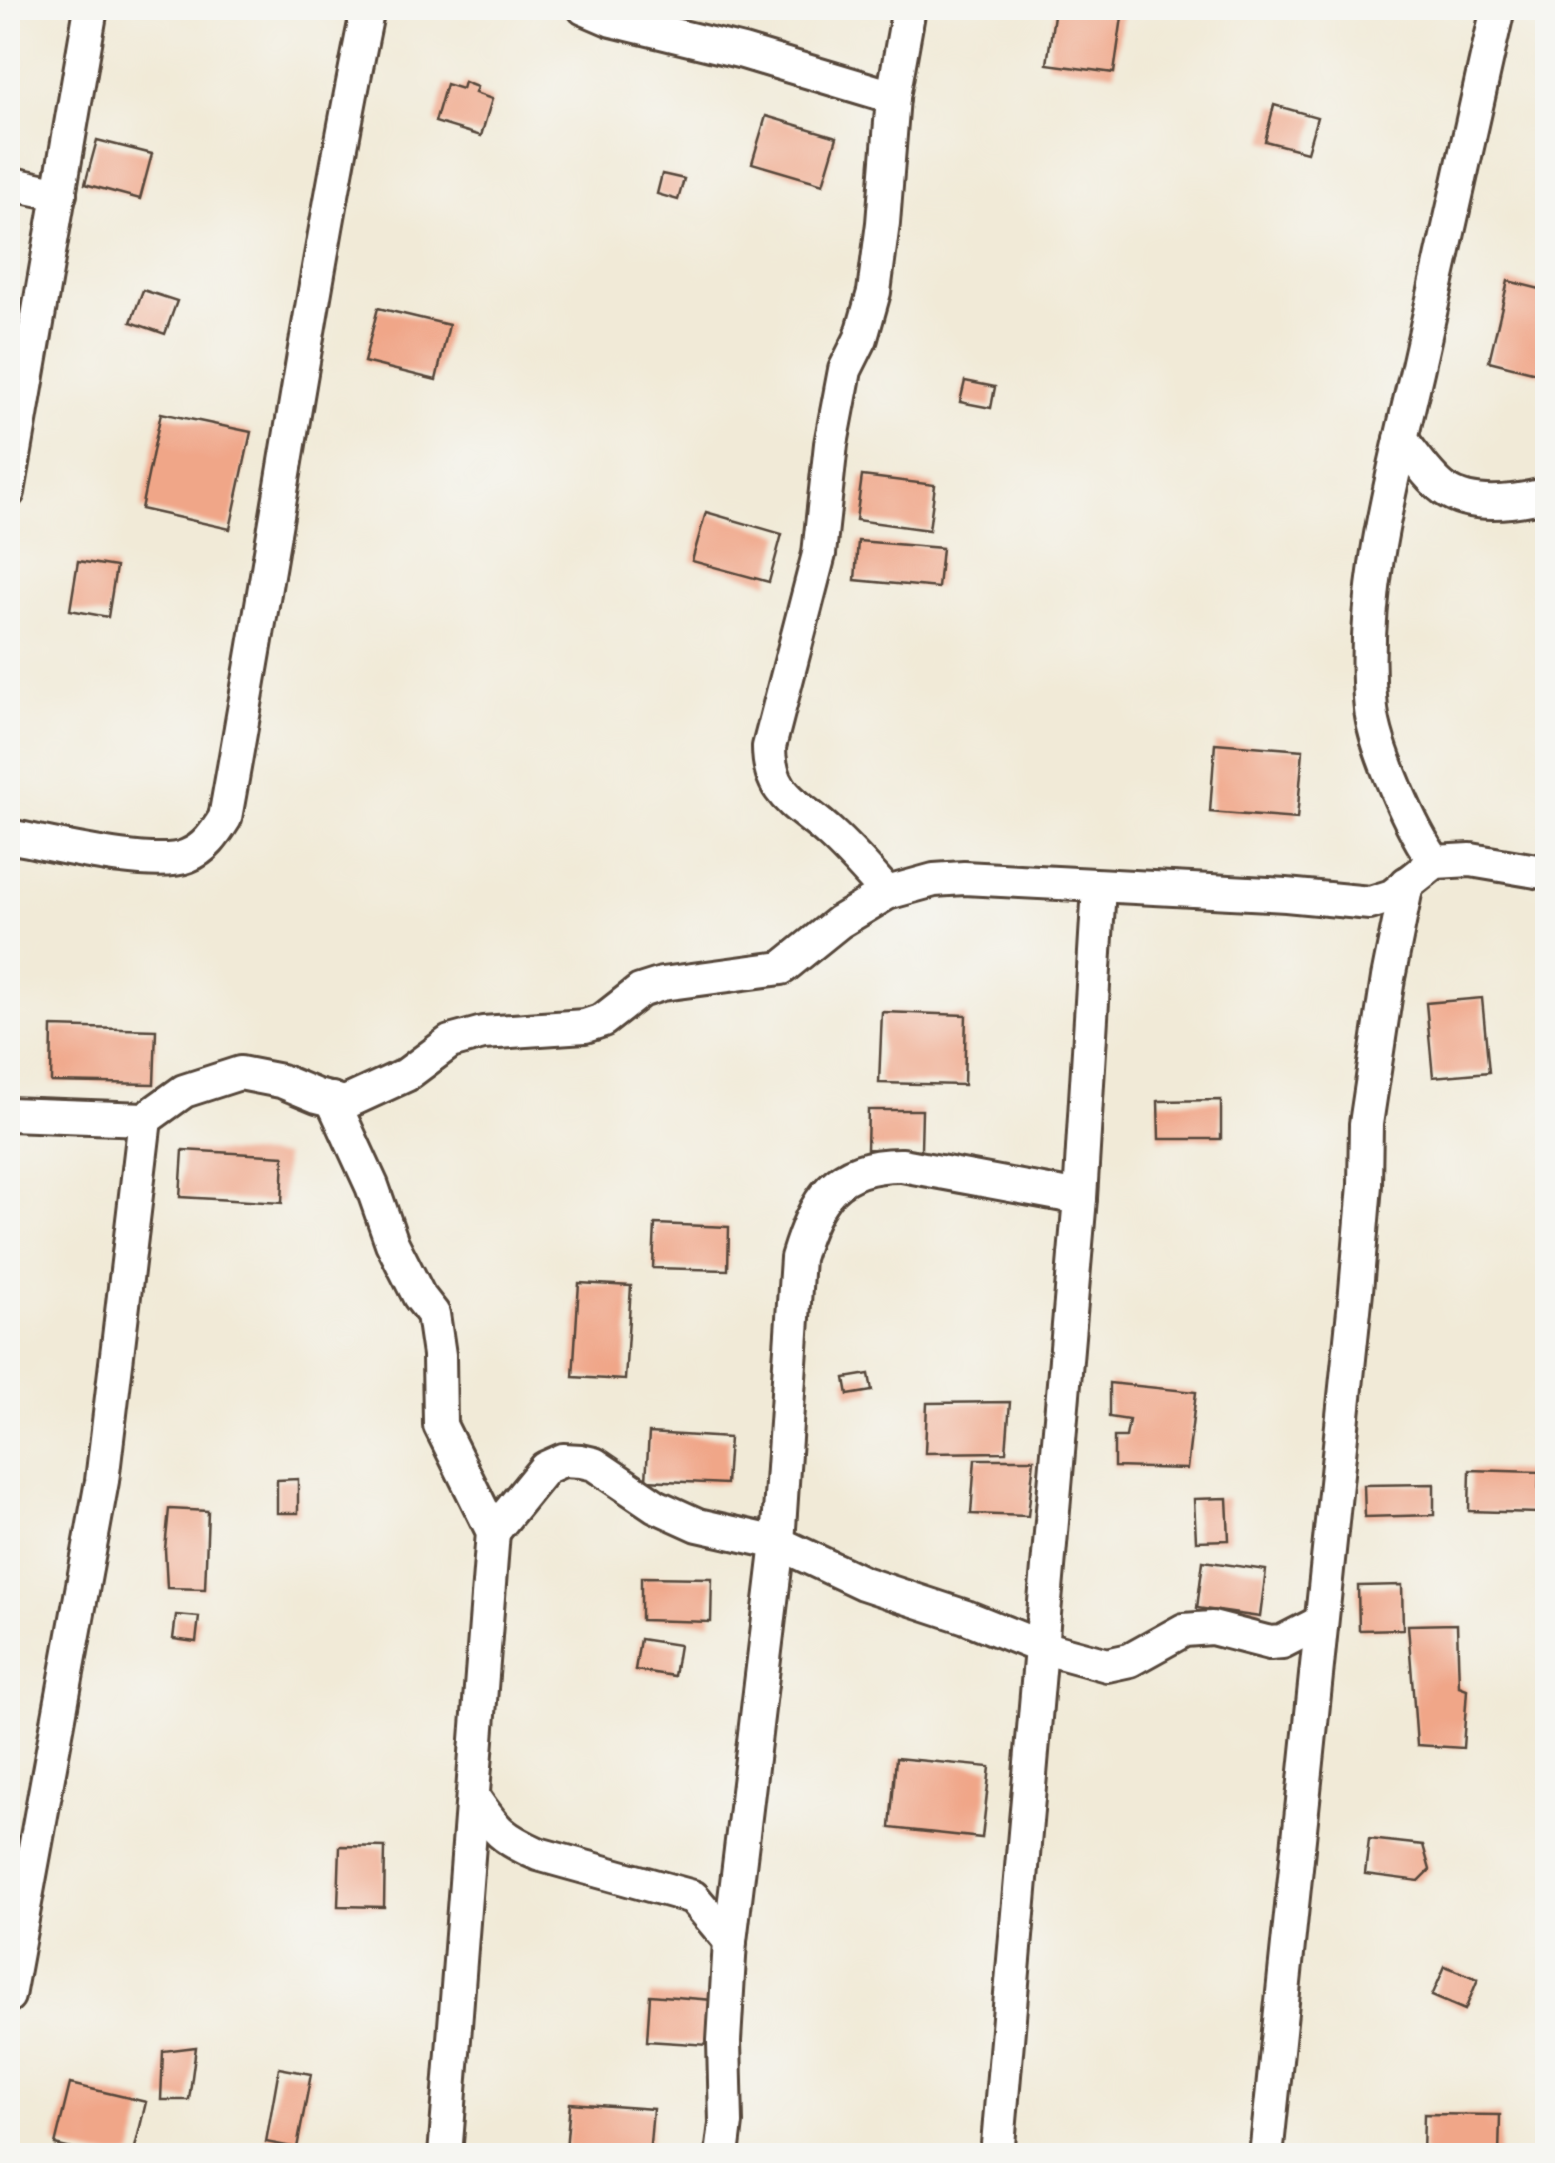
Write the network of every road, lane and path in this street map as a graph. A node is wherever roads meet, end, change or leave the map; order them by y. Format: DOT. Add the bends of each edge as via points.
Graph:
graph roads {
  1 [pos="91,8"];
  2 [pos="368,8"];
  3 [pos="909,8"];
  4 [pos="1498,8"];
  5 [pos="604,12"];
  6 [pos="893,97"];
  7 [pos="8,183"];
  8 [pos="60,194"];
  9 [pos="1401,439"];
  10 [pos="8,492"];
  11 [pos="1548,494"];
  12 [pos="8,836"];
  13 [pos="1436,862"];
  14 [pos="1548,873"];
  15 [pos="1407,882"];
  16 [pos="1100,887"];
  17 [pos="887,893"];
  18 [pos="332,1100"];
  19 [pos="8,1114"];
  20 [pos="145,1119"];
  21 [pos="1080,1198"];
  22 [pos="493,1532"];
  23 [pos="778,1543"];
  24 [pos="1322,1622"];
  25 [pos="1041,1647"];
  26 [pos="473,1797"];
  27 [pos="730,1941"];
  28 [pos="8,1996"];
  29 [pos="724,2139"];
  30 [pos="445,2156"];
  31 [pos="744,2156"];
  32 [pos="997,2156"];
  33 [pos="1266,2156"];
  1 -- 8 [label="street"];
  2 -- 12 [label="street" via="225,818 190,855 158,862"];
  3 -- 6 [label="street"];
  4 -- 9 [label="street"];
  5 -- 6 [label="street"];
  6 -- 17 [label="street" via="874,292 846,370 819,554 769,747 778,789"];
  7 -- 8 [label="street"];
  8 -- 10 [label="street"];
  9 -- 11 [label="street" via="1446,490 1470,499"];
  9 -- 13 [label="street" via="1368,634 1371,712 1419,841"];
  13 -- 14 [label="street" via="1472,860"];
  13 -- 15 [label="street"];
  15 -- 16 [label="street" via="1370,904"];
  15 -- 24 [label="street" via="1366,1124"];
  16 -- 17 [label="street" via="964,878"];
  16 -- 21 [label="street"];
  17 -- 18 [label="street" via="782,968 662,984 585,1026 482,1033 450,1042 360,1099"];
  18 -- 20 [label="street" via="240,1073 184,1091"];
  18 -- 22 [label="street" via="392,1242 433,1314 440,1425"];
  19 -- 20 [label="street"];
  20 -- 28 [label="street" via="102,1481"];
  21 -- 23 [label="street" via="873,1165 849,1173 820,1203 797,1258"];
  21 -- 25 [label="street"];
  22 -- 23 [label="street" via="545,1468 563,1460 594,1464 656,1506 698,1524"];
  22 -- 26 [label="street"];
  23 -- 25 [label="street" via="862,1583"];
  23 -- 27 [label="street"];
  24 -- 25 [label="street" via="1270,1643 1212,1628 1184,1630 1107,1665"];
  24 -- 33 [label="street"];
  25 -- 32 [label="street"];
  26 -- 27 [label="street" via="514,1844 693,1897"];
  26 -- 30 [label="street"];
  27 -- 29 [label="street"];
  29 -- 31 [label="street"];
}
